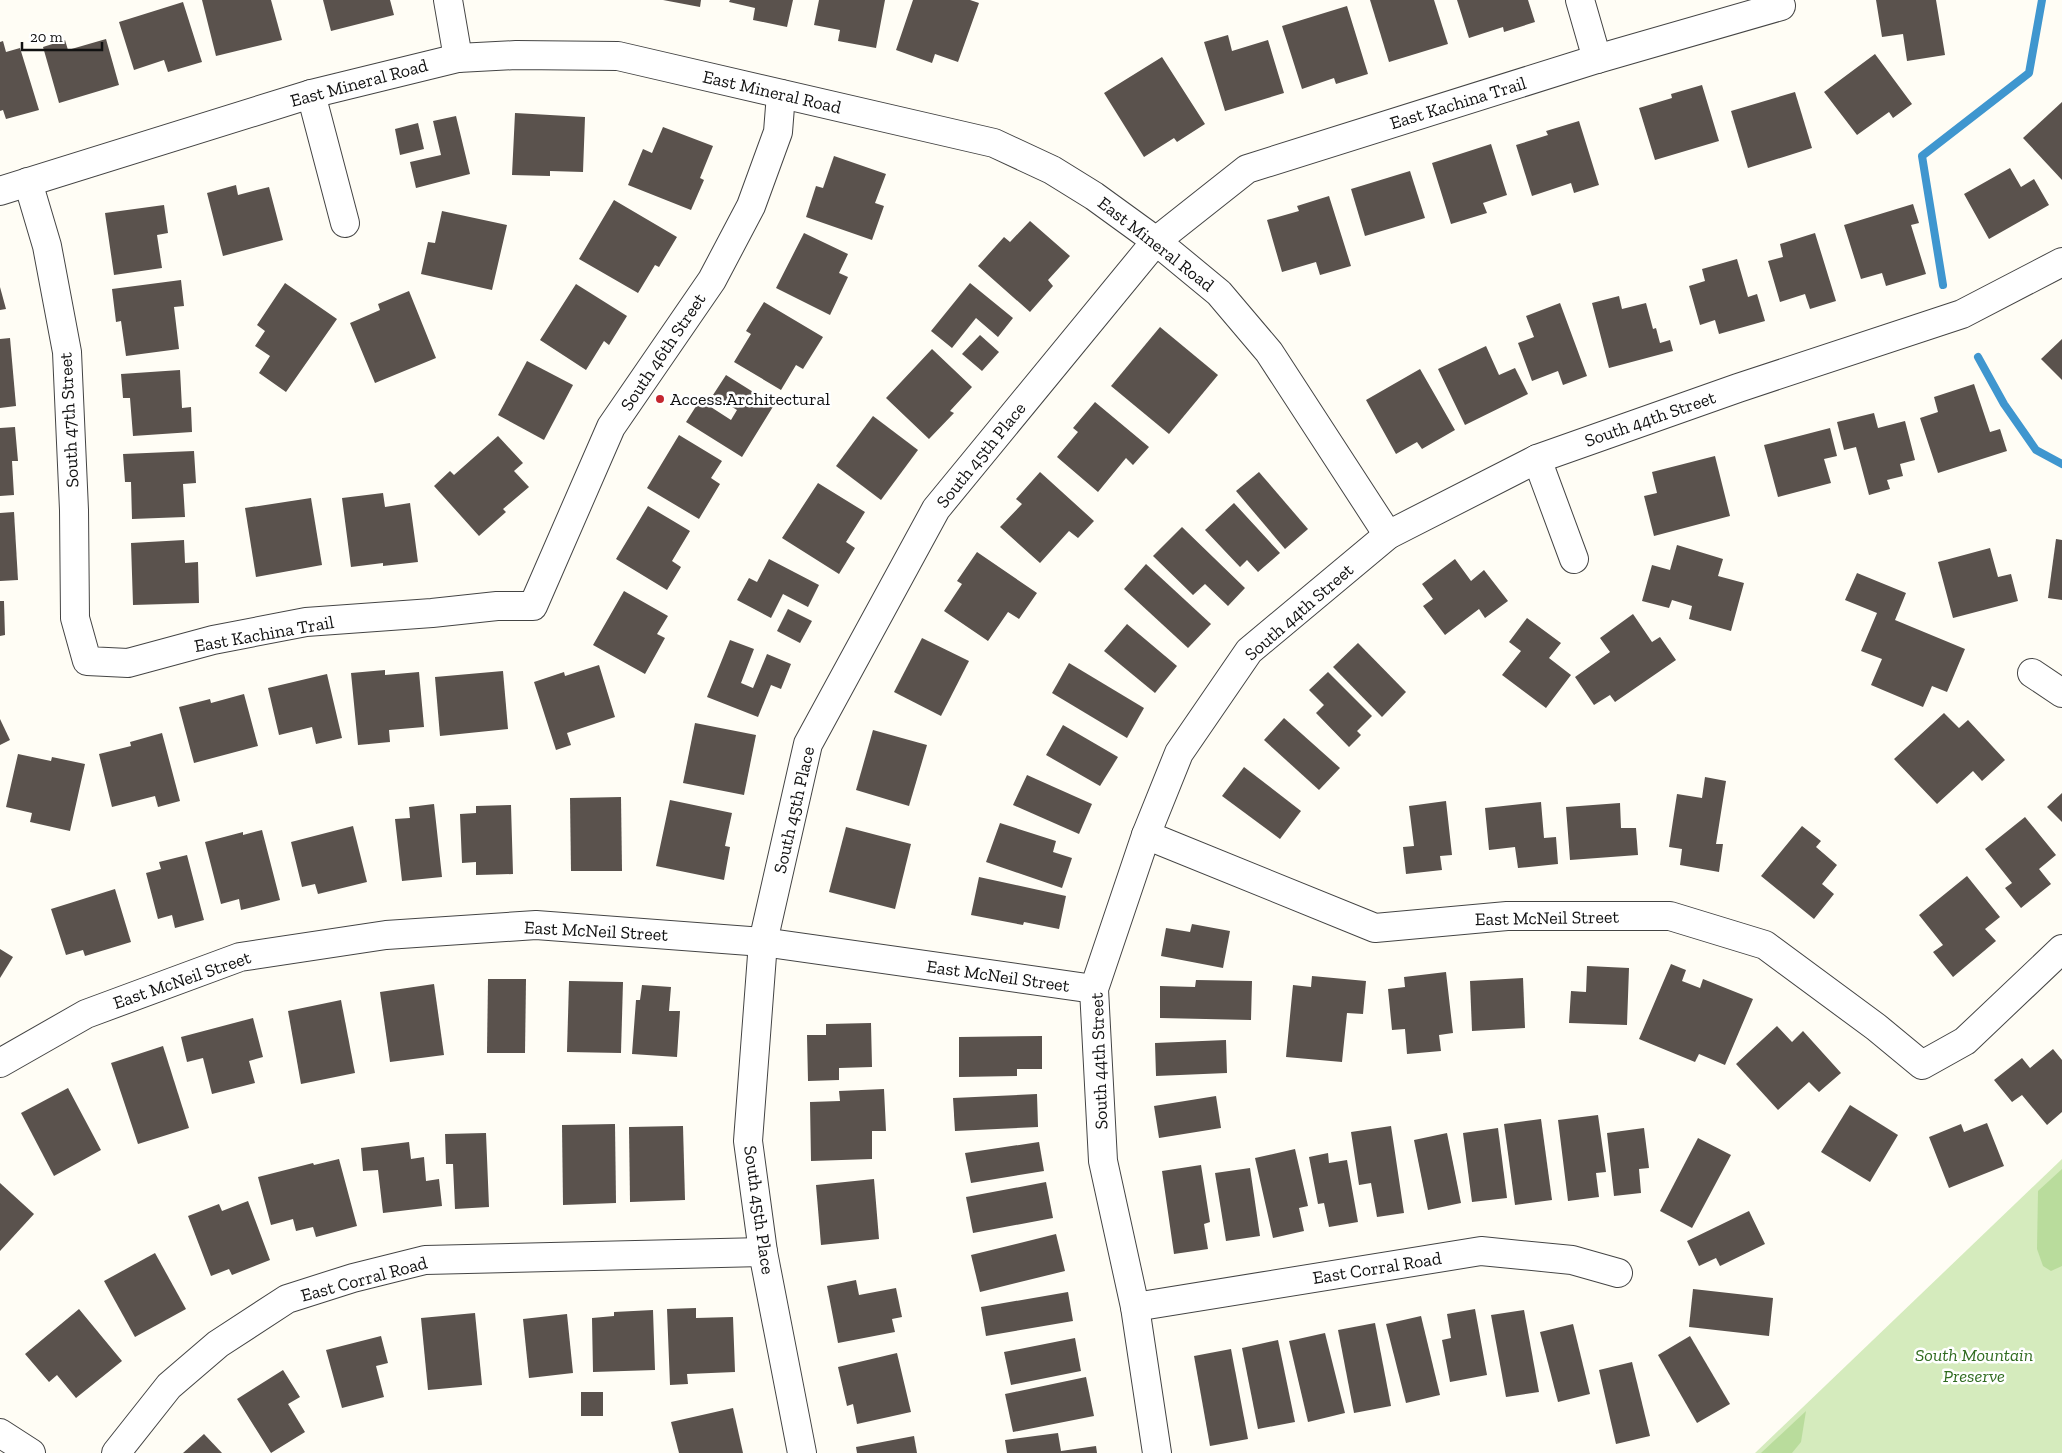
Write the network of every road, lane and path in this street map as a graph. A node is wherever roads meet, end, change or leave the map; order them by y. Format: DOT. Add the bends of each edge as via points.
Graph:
graph roads {
  1 [pos="448,0"];
  2 [pos="1580,0"];
  3 [pos="1781,6"];
  4 [pos="458,58"];
  5 [pos="1597,59"];
  6 [pos="311,94"];
  7 [pos="781,94"];
  8 [pos="28,182"];
  9 [pos="0,190"];
  10 [pos="345,223"];
  11 [pos="1156,240"];
  12 [pos="2062,262"];
  13 [pos="1537,459"];
  14 [pos="1388,535"];
  15 [pos="1574,559"];
  16 [pos="533,606"];
  17 [pos="87,661"];
  18 [pos="2032,674"];
  19 [pos="2062,692"];
  20 [pos="1146,835"];
  21 [pos="763,942"];
  22 [pos="2062,949"];
  23 [pos="1094,989"];
  24 [pos="0,1063"];
  25 [pos="763,1252"];
  26 [pos="1618,1273"];
  27 [pos="1135,1307"];
  28 [pos="0,1433"];
  29 [pos="31,1453"];
  30 [pos="116,1453"];
  31 [pos="802,1453"];
  32 [pos="1157,1453"];
  1 -- 4 [label="street"];
  2 -- 5 [label="street"];
  3 -- 5 [label="street, East Kachina Trail"];
  4 -- 6 [label="street, East Mineral Road"];
  4 -- 7 [label="street, East Mineral Road" via="618,56"];
  5 -- 11 [label="street, East Kachina Trail" via="1247,169"];
  6 -- 8 [label="street, East Mineral Road"];
  6 -- 10 [label="street"];
  7 -- 11 [label="street, East Mineral Road" via="994,143 1060,175"];
  7 -- 16 [label="street, South 46th Street" via="778,132 751,206 712,280 611,427"];
  8 -- 9 [label="street, East Mineral Road"];
  8 -- 17 [label="street, South 47th Street" via="47,246 67,352 75,618"];
  11 -- 14 [label="street, East Mineral Road" via="1219,292 1269,352"];
  11 -- 21 [label="street, South 45th Place" via="936,509 808,744"];
  12 -- 13 [label="street, South 44th Street" via="1962,314"];
  13 -- 14 [label="street, South 44th Street"];
  13 -- 15 [label="street"];
  14 -- 20 [label="street, South 44th Street" via="1249,651 1179,753"];
  16 -- 17 [label="street, East Kachina Trail" via="497,606 306,622 214,640 128,664"];
  18 -- 19 [label="street"];
  20 -- 22 [label="street, East McNeil Street" via="1375,928 1508,916 1670,916 1765,945 1922,1065 1965,1042"];
  20 -- 23 [label="street, South 44th Street"];
  21 -- 23 [label="street, East McNeil Street"];
  21 -- 24 [label="street, East McNeil Street" via="536,925 386,935 240,957 86,1014"];
  21 -- 25 [label="street, South 45th Place" via="748,1142"];
  23 -- 27 [label="street, South 44th Street" via="1103,1161"];
  25 -- 30 [label="street, East Corral Road" via="425,1260 353,1278 287,1300 218,1344 169,1386"];
  25 -- 31 [label="street, South 45th Place"];
  26 -- 27 [label="street, East Corral Road" via="1572,1260 1481,1251"];
  27 -- 32 [label="street, South 44th Street"];
  28 -- 29 [label="street"];
}
